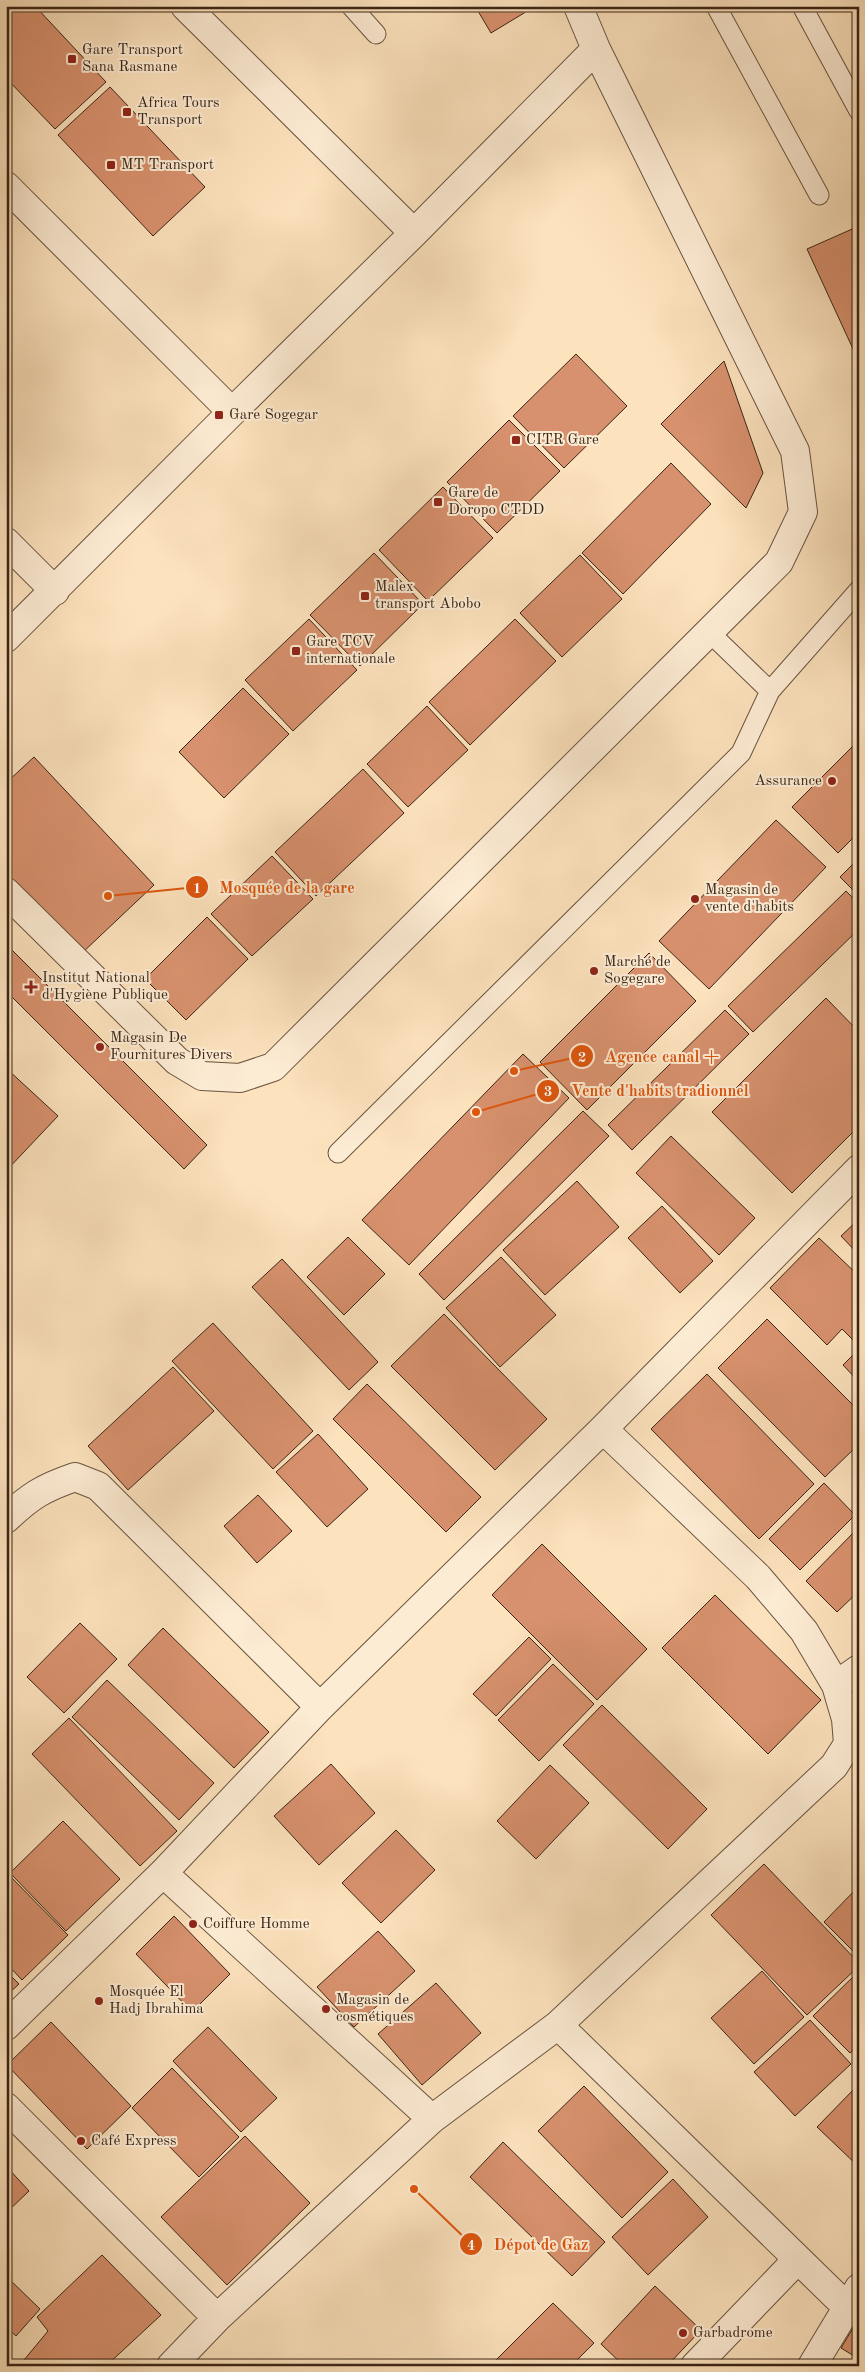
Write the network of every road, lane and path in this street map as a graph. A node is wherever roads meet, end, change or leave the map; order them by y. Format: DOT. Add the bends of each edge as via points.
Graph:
graph roads {
  1 [pos="185,6"];
  2 [pos="351,6"];
  3 [pos="578,6"];
  4 [pos="716,6"];
  5 [pos="802,6"];
  6 [pos="376,34"];
  7 [pos="596,49"];
  8 [pos="859,111"];
  9 [pos="6,186"];
  10 [pos="819,196"];
  11 [pos="414,233"];
  12 [pos="232,412"];
  13 [pos="6,542"];
  14 [pos="859,590"];
  15 [pos="55,591"];
  16 [pos="709,632"];
  17 [pos="6,638"];
  18 [pos="770,691"];
  19 [pos="6,892"];
  20 [pos="338,1153"];
  21 [pos="859,1169"];
  22 [pos="603,1428"];
  23 [pos="6,1519"];
  24 [pos="859,1669"];
  25 [pos="836,1685"];
  26 [pos="320,1706"];
  27 [pos="163,1873"];
  28 [pos="558,2025"];
  29 [pos="6,2026"];
  30 [pos="6,2107"];
  31 [pos="432,2119"];
  32 [pos="797,2260"];
  33 [pos="853,2298"];
  34 [pos="217,2318"];
  35 [pos="171,2366"];
  36 [pos="695,2366"];
  37 [pos="812,2366"];
  1 -- 11 [label="street"];
  2 -- 6 [label="lane"];
  3 -- 7 [label="street"];
  4 -- 10 [label="lane"];
  5 -- 8 [label="lane"];
  7 -- 11 [label="street"];
  7 -- 16 [label="street" via="795,451 803,512 779,562"];
  9 -- 12 [label="street"];
  11 -- 12 [label="street"];
  12 -- 15 [label="street"];
  13 -- 15 [label="street"];
  14 -- 18 [label="lane"];
  15 -- 17 [label="street"];
  16 -- 18 [label="lane"];
  16 -- 19 [label="street" via="273,1067 240,1078 202,1076 177,1061"];
  18 -- 20 [label="lane" via="741,752"];
  21 -- 22 [label="street"];
  22 -- 25 [label="street" via="758,1577 804,1631"];
  22 -- 26 [label="street"];
  23 -- 26 [label="street" via="29,1497 57,1483 75,1477 98,1486"];
  24 -- 25 [label="street"];
  25 -- 28 [label="street" via="846,1719 848,1744 834,1766"];
  26 -- 27 [label="street"];
  27 -- 29 [label="street"];
  27 -- 31 [label="street"];
  28 -- 31 [label="street"];
  28 -- 32 [label="street"];
  30 -- 34 [label="street"];
  31 -- 34 [label="street"];
  32 -- 33 [label="street"];
  32 -- 36 [label="street"];
  33 -- 37 [label="street"];
  34 -- 35 [label="street"];
}
